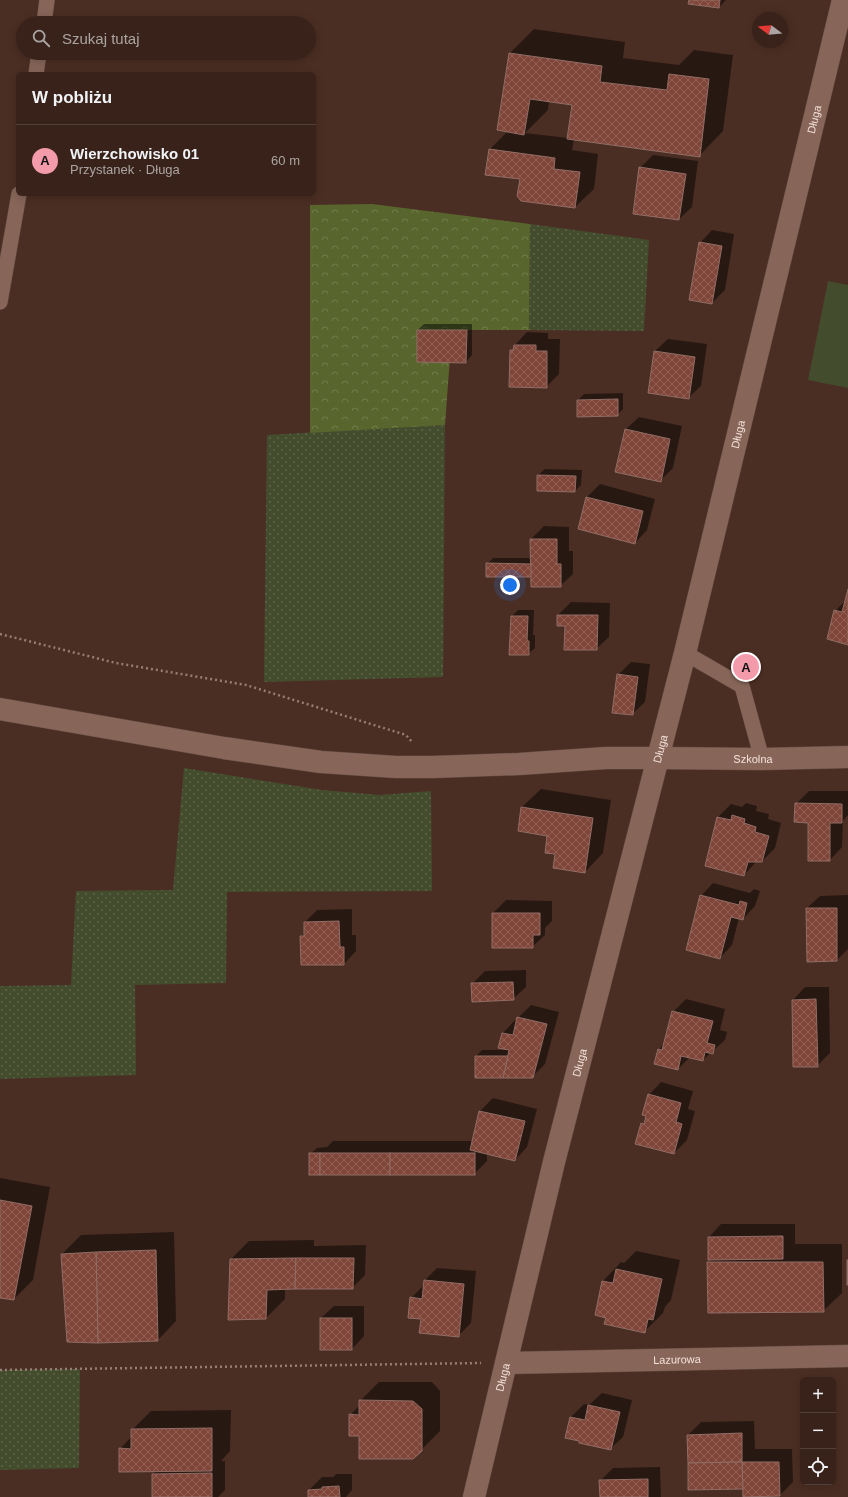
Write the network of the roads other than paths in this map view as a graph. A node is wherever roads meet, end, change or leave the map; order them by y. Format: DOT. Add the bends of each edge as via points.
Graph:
graph roads {
  1 [pos="47,0"];
  2 [pos="843,0"];
  3 [pos="45,16"];
  4 [pos="38,60"];
  5 [pos="36,72"];
  6 [pos="19,196"];
  7 [pos="0,302"];
  8 [pos="685,653"];
  9 [pos="0,710"];
  10 [pos="848,757"];
  11 [pos="658,758"];
  12 [pos="762,759"];
  13 [pos="848,1356"];
  14 [pos="506,1363"];
  15 [pos="474,1497"];
  1 -- 3 [label="lane"];
  2 -- 8 [label="street, Długa"];
  4 -- 5 [label="lane"];
  6 -- 7 [label="lane"];
  8 -- 11 [label="street, Długa"];
  8 -- 12 [label="lane" via="742,686"];
  9 -- 11 [label="street, Szkolna" via="287,757 396,767"];
  10 -- 12 [label="street, Szkolna"];
  11 -- 12 [label="street, Szkolna"];
  11 -- 14 [label="street, Długa" via="554,1162"];
  13 -- 14 [label="street, Lazurowa"];
  14 -- 15 [label="street, Długa"];
}
